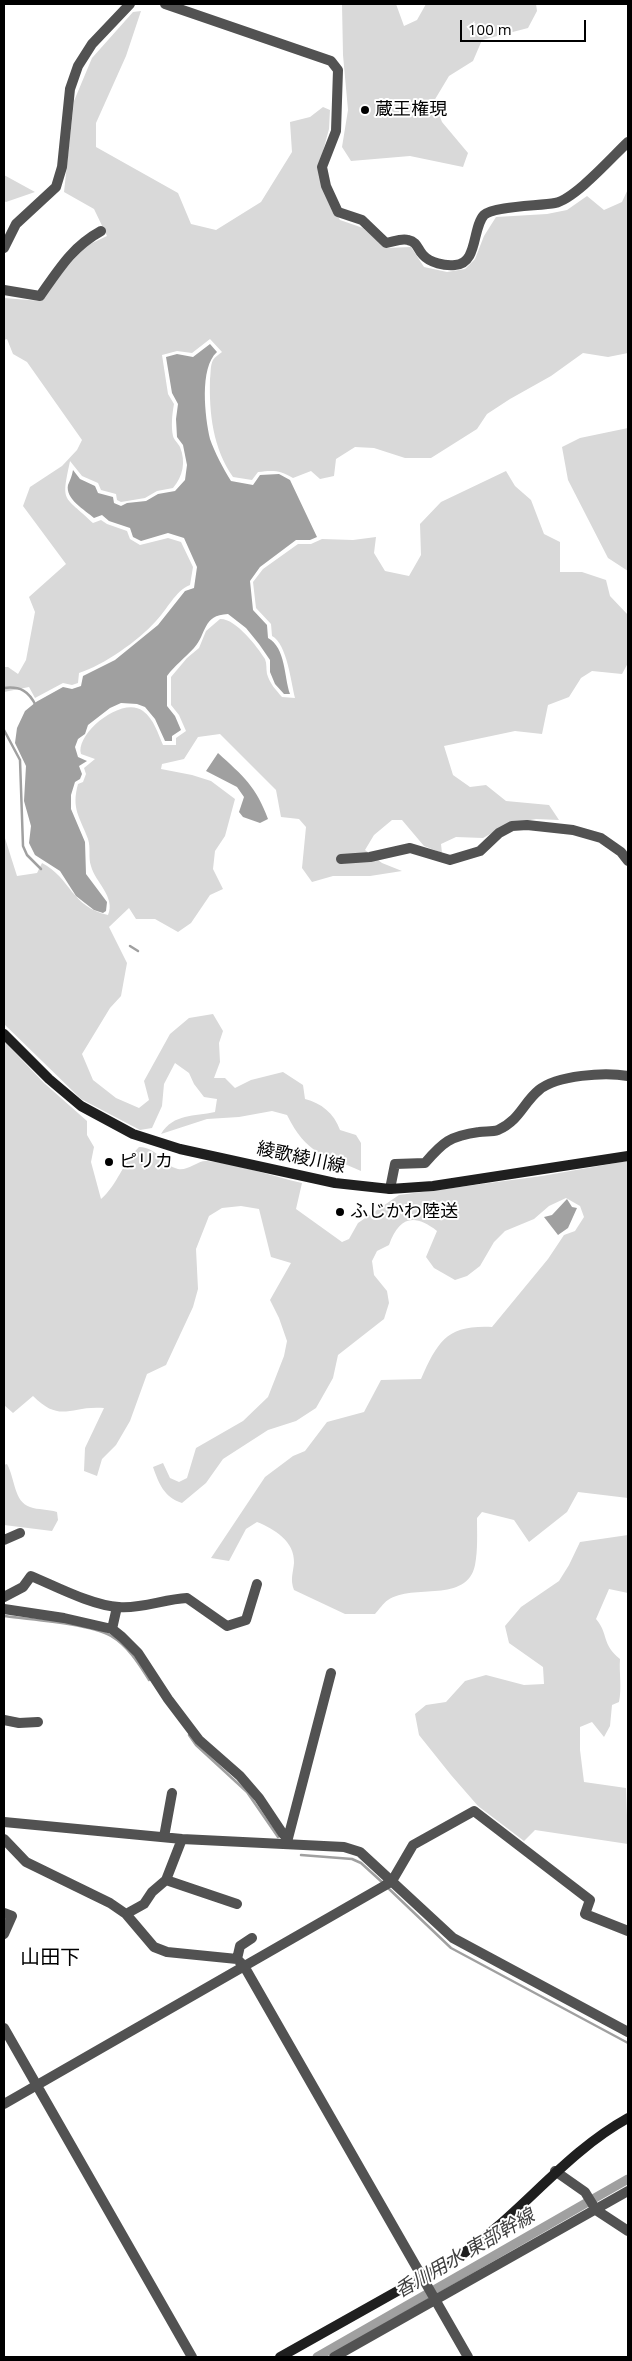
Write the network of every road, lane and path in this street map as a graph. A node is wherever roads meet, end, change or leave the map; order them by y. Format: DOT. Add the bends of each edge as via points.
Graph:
graph roads {
  1 [pos="130,4"];
  2 [pos="165,4"];
  3 [pos="628,142"];
  4 [pos="101,231"];
  5 [pos="4,248"];
  6 [pos="4,290"];
  7 [pos="341,858"];
  8 [pos="628,861"];
  9 [pos="4,1034"];
  10 [pos="628,1076"];
  11 [pos="628,1156"];
  12 [pos="390,1189"];
  13 [pos="20,1533"];
  14 [pos="4,1540"];
  15 [pos="257,1584"];
  16 [pos="4,1597"];
  17 [pos="4,1608"];
  18 [pos="117,1608"];
  19 [pos="112,1630"];
  20 [pos="332,1673"];
  21 [pos="4,1720"];
  22 [pos="38,1722"];
  23 [pos="172,1793"];
  24 [pos="4,1822"];
  25 [pos="164,1837"];
  26 [pos="4,1839"];
  27 [pos="182,1839"];
  28 [pos="288,1840"];
  29 [pos="166,1880"];
  30 [pos="388,1884"];
  31 [pos="237,1904"];
  32 [pos="4,1913"];
  33 [pos="126,1914"];
  34 [pos="628,1931"];
  35 [pos="4,1934"];
  36 [pos="252,1938"];
  37 [pos="240,1963"];
  38 [pos="4,2028"];
  39 [pos="628,2032"];
  40 [pos="36,2085"];
  41 [pos="4,2104"];
  42 [pos="628,2118"];
  43 [pos="555,2171"];
  44 [pos="628,2191"];
  45 [pos="592,2204"];
  46 [pos="628,2231"];
  47 [pos="422,2277"];
  48 [pos="434,2298"];
  49 [pos="192,2357"];
  50 [pos="280,2357"];
  51 [pos="334,2357"];
  52 [pos="468,2357"];
  1 -- 5 [label="street" via="92,44 78,66 70,89 62,167 56,188 16,224"];
  2 -- 3 [label="street" via="331,61 338,70 336,130 322,167 326,186 338,212 362,220 386,243 405,239 416,243 424,256 442,264 458,266 464,262 472,251 478,224 485,214 558,202 571,196"];
  4 -- 6 [label="street" via="82,242 40,296"];
  7 -- 8 [label="street" via="370,857 410,848 450,860 480,851 512,826 528,824 573,830 601,838"];
  9 -- 12 [label="main road, 綾歌綾川線" via="81,1106 133,1134 180,1149 335,1183"];
  10 -- 12 [label="street" via="600,1074 551,1083 538,1091 521,1114 496,1131 452,1138 442,1143 425,1163 395,1164"];
  11 -- 12 [label="main road, 綾歌綾川線" via="434,1186"];
  13 -- 14 [label="street"];
  15 -- 18 [label="street" via="246,1620 228,1626 188,1598"];
  16 -- 18 [label="street" via="23,1586 32,1576 59,1589"];
  17 -- 19 [label="street"];
  18 -- 19 [label="street"];
  19 -- 28 [label="street" via="138,1653 199,1740 260,1798"];
  20 -- 28 [label="street"];
  21 -- 22 [label="street"];
  23 -- 25 [label="street"];
  24 -- 25 [label="street"];
  25 -- 27 [label="street"];
  26 -- 33 [label="street" via="26,1862"];
  27 -- 28 [label="street" via="273,1845"];
  27 -- 29 [label="street"];
  28 -- 30 [label="street" via="360,1852"];
  29 -- 31 [label="street"];
  29 -- 33 [label="street" via="144,1904"];
  30 -- 34 [label="street" via="413,1846 474,1811 590,1900 585,1914"];
  30 -- 37 [label="street"];
  30 -- 39 [label="street" via="452,1938"];
  32 -- 35 [label="street" via="12,1916"];
  33 -- 37 [label="street" via="154,1947 167,1952"];
  36 -- 37 [label="street" via="240,1946"];
  37 -- 40 [label="street"];
  37 -- 47 [label="street"];
  38 -- 40 [label="street"];
  40 -- 41 [label="street"];
  40 -- 49 [label="street"];
  42 -- 43 [label="main road" via="590,2142"];
  43 -- 45 [label="street"];
  43 -- 47 [label="main road" via="482,2240"];
  44 -- 45 [label="street"];
  45 -- 46 [label="street"];
  45 -- 48 [label="street"];
  47 -- 48 [label="street"];
  47 -- 50 [label="main road"];
  48 -- 51 [label="street"];
  48 -- 52 [label="street"];
}
